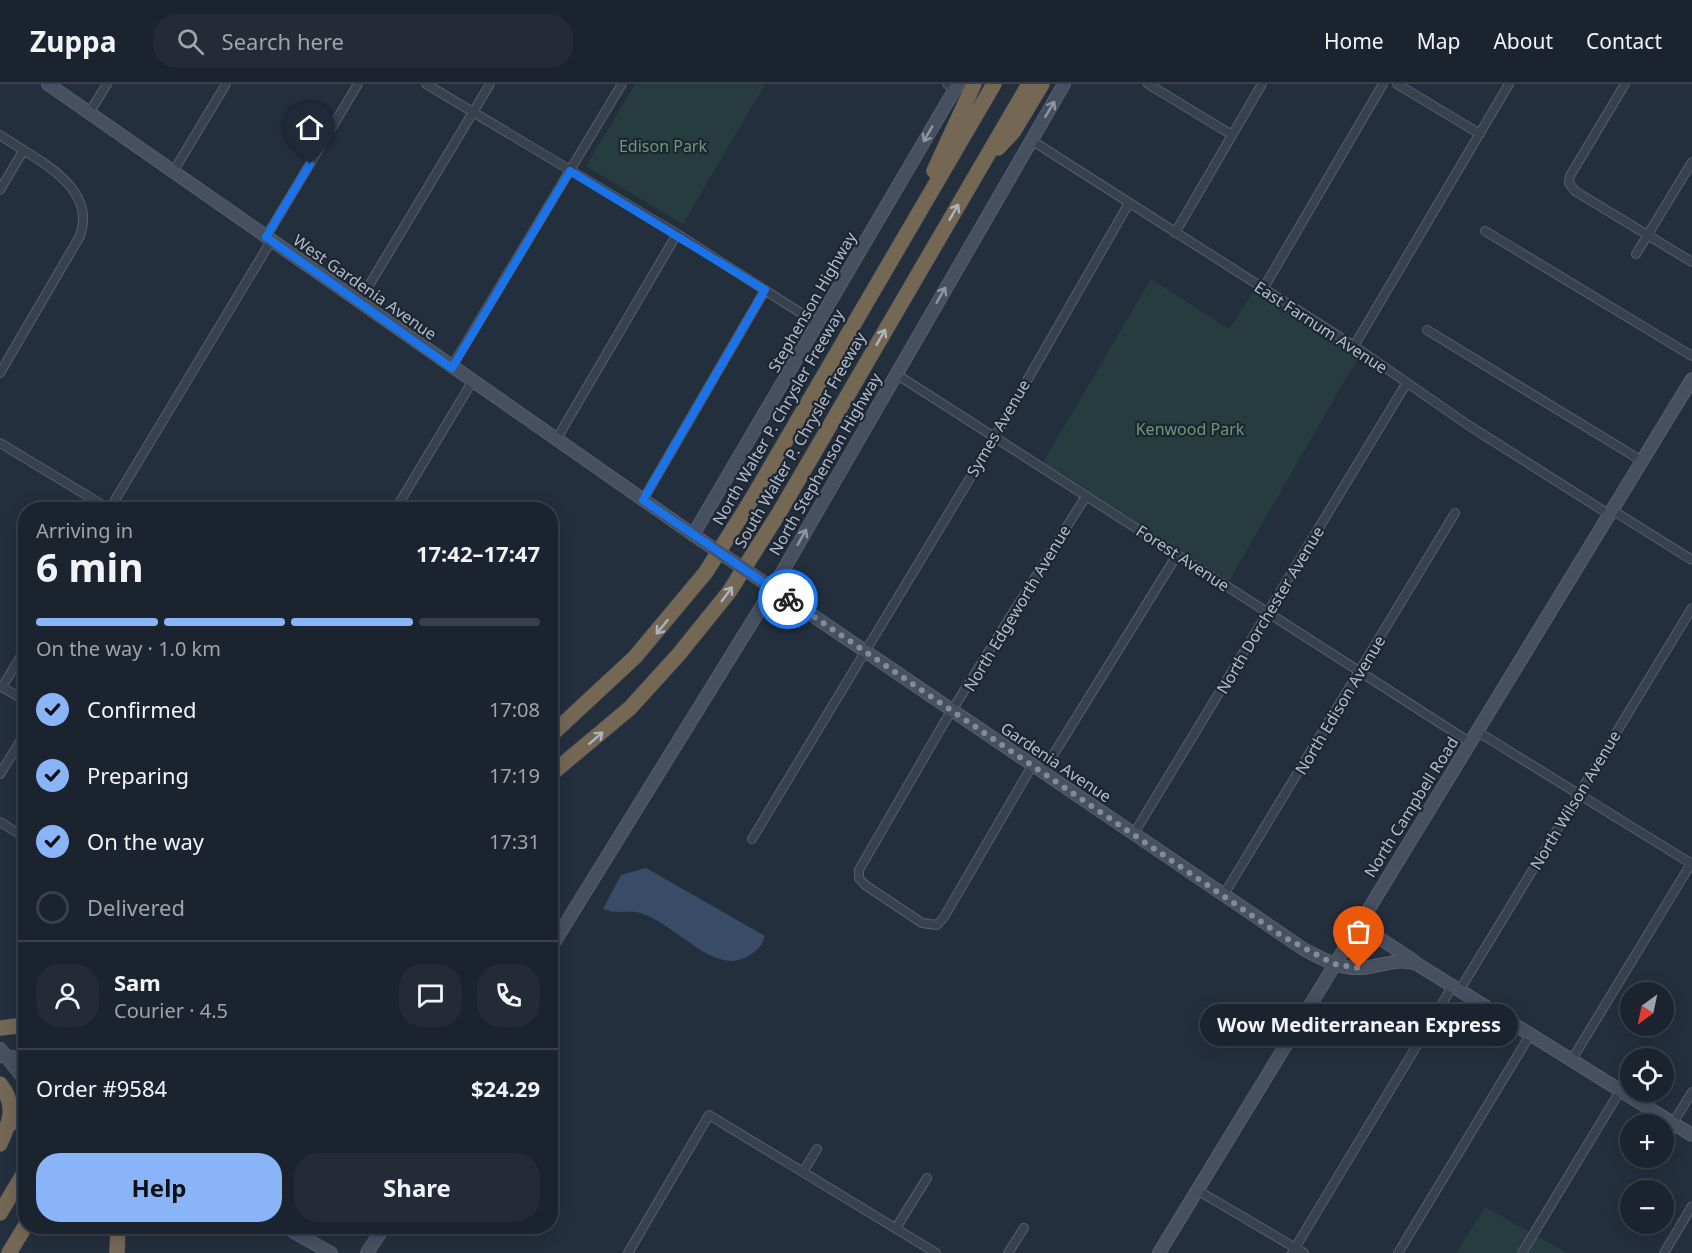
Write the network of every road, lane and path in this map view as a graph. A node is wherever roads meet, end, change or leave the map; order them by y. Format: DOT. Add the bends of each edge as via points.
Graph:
graph roads {
  1 [pos="48,84"];
  2 [pos="107,84"];
  3 [pos="226,84"];
  4 [pos="358,84"];
  5 [pos="426,84"];
  6 [pos="490,84"];
  7 [pos="622,84"];
  8 [pos="974,84"];
  9 [pos="994,84"];
  10 [pos="1029,84"];
  11 [pos="1042,84"];
  12 [pos="1064,84"];
  13 [pos="1148,84"];
  14 [pos="1262,84"];
  15 [pos="1383,84"];
  16 [pos="1397,84"];
  17 [pos="1509,84"];
  18 [pos="1625,84"];
  19 [pos="953,86"];
  20 [pos="89,113"];
  21 [pos="473,113"];
  22 [pos="1480,134"];
  23 [pos="0,135"];
  24 [pos="1232,135"];
  25 [pos="1031,140"];
  26 [pos="23,151"];
  27 [pos="1692,162"];
  28 [pos="979,167"];
  29 [pos="570,171"];
  30 [pos="172,172"];
  31 [pos="0,190"];
  32 [pos="1129,202"];
  33 [pos="914,221"];
  34 [pos="1485,231"];
  35 [pos="1175,233"];
  36 [pos="676,234"];
  37 [pos="1648,235"];
  38 [pos="269,239"];
  39 [pos="1636,254"];
  40 [pos="1692,262"];
  41 [pos="1263,289"];
  42 [pos="765,290"];
  43 [pos="359,302"];
  44 [pos="818,324"];
  45 [pos="1427,330"];
  46 [pos="1354,346"];
  47 [pos="1692,356"];
  48 [pos="452,368"];
  49 [pos="0,372"];
  50 [pos="896,374"];
  51 [pos="1692,379"];
  52 [pos="472,382"];
  53 [pos="1406,384"];
  54 [pos="994,437"];
  55 [pos="556,440"];
  56 [pos="0,443"];
  57 [pos="1642,461"];
  58 [pos="1086,496"];
  59 [pos="643,500"];
  60 [pos="97,502"];
  61 [pos="115,502"];
  62 [pos="400,502"];
  63 [pos="1611,512"];
  64 [pos="1455,513"];
  65 [pos="697,537"];
  66 [pos="1177,555"];
  67 [pos="1692,560"];
  68 [pos="767,585"];
  69 [pos="1692,608"];
  70 [pos="1269,613"];
  71 [pos="864,652"];
  72 [pos="18,660"];
  73 [pos="1360,672"];
  74 [pos="1,686"];
  75 [pos="18,696"];
  76 [pos="952,712"];
  77 [pos="558,729"];
  78 [pos="1474,737"];
  79 [pos="18,745"];
  80 [pos="558,768"];
  81 [pos="1037,770"];
  82 [pos="0,774"];
  83 [pos="1579,794"];
  84 [pos="0,822"];
  85 [pos="18,833"];
  86 [pos="1133,835"];
  87 [pos="752,839"];
  88 [pos="1692,863"];
  89 [pos="1223,896"];
  90 [pos="1358,924"];
  91 [pos="558,936"];
  92 [pos="1334,964"];
  93 [pos="1417,964"];
  94 [pos="1455,989"];
  95 [pos="18,1026"];
  96 [pos="0,1028"];
  97 [pos="1530,1035"];
  98 [pos="2,1053"];
  99 [pos="18,1057"];
  100 [pos="1571,1060"];
  101 [pos="18,1072"];
  102 [pos="0,1084"];
  103 [pos="1620,1091"];
  104 [pos="1692,1092"];
  105 [pos="1638,1102"];
  106 [pos="1658,1114"];
  107 [pos="18,1118"];
  108 [pos="1674,1121"];
  109 [pos="1674,1124"];
  110 [pos="9,1125"];
  111 [pos="1692,1135"];
  112 [pos="0,1144"];
  113 [pos="818,1149"];
  114 [pos="803,1172"];
  115 [pos="927,1178"];
  116 [pos="18,1183"];
  117 [pos="1197,1190"];
  118 [pos="1692,1206"];
  119 [pos="0,1213"];
  120 [pos="896,1228"];
  121 [pos="1024,1228"];
  122 [pos="21,1234"];
  123 [pos="297,1234"];
  124 [pos="380,1234"];
  125 [pos="1294,1250"];
  126 [pos="9,1253"];
  127 [pos="331,1253"];
  128 [pos="368,1253"];
  129 [pos="628,1253"];
  130 [pos="936,1253"];
  131 [pos="1008,1253"];
  132 [pos="1159,1253"];
  133 [pos="1304,1253"];
  134 [pos="1398,1253"];
  135 [pos="1522,1253"];
  136 [pos="1664,1253"];
  1 -- 20 [label="street, West Gardenia Avenue"];
  2 -- 20 [label="street"];
  3 -- 30 [label="street"];
  4 -- 38 [label="street"];
  5 -- 21 [label="street"];
  6 -- 21 [label="street"];
  7 -- 29 [label="street"];
  8 -- 33 [label="highway"];
  9 -- 33 [label="highway, North Walter P. Chrysler Freeway"];
  10 -- 28 [label="highway, South Walter P. Chrysler Freeway"];
  11 -- 28 [label="highway" via="1013,132"];
  25 -- 12 [label="street, North Stephenson Highway, one-way"];
  13 -- 24 [label="street"];
  14 -- 24 [label="street"];
  15 -- 41 [label="street"];
  16 -- 22 [label="street"];
  17 -- 22 [label="street"];
  18 -- 37 [label="street" via="1569,183 1575,191"];
  19 -- 44 [label="street, Stephenson Highway, one-way"];
  20 -- 30 [label="street, West Gardenia Avenue"];
  21 -- 29 [label="street"];
  21 -- 43 [label="street"];
  22 -- 46 [label="street"];
  23 -- 26 [label="street"];
  24 -- 35 [label="street"];
  25 -- 32 [label="street, East Farnum Avenue"];
  50 -- 25 [label="street, North Stephenson Highway, one-way"];
  26 -- 31 [label="street"];
  26 -- 49 [label="street" via="75,190 84,208 84,224"];
  27 -- 37 [label="street"];
  80 -- 28 [label="highway, South Walter P. Chrysler Freeway, one-way" via="630,708 729,592 779,513"];
  29 -- 36 [label="street"];
  29 -- 48 [label="street"];
  30 -- 38 [label="street, West Gardenia Avenue"];
  32 -- 35 [label="street, East Farnum Avenue"];
  32 -- 54 [label="street, Symes Avenue"];
  33 -- 77 [label="highway, North Walter P. Chrysler Freeway, one-way" via="706,572 635,657"];
  34 -- 47 [label="street"];
  35 -- 41 [label="street, East Farnum Avenue"];
  36 -- 42 [label="street"];
  36 -- 55 [label="street"];
  37 -- 39 [label="street"];
  37 -- 40 [label="street"];
  38 -- 43 [label="street, West Gardenia Avenue"];
  38 -- 61 [label="street"];
  41 -- 46 [label="street, East Farnum Avenue"];
  42 -- 44 [label="street"];
  42 -- 59 [label="street"];
  43 -- 48 [label="street, West Gardenia Avenue"];
  44 -- 65 [label="street, Stephenson Highway"];
  45 -- 57 [label="street"];
  46 -- 53 [label="street, East Farnum Avenue"];
  48 -- 52 [label="street, West Gardenia Avenue"];
  50 -- 54 [label="street, Forest Avenue"];
  68 -- 50 [label="street, North Stephenson Highway, one-way"];
  51 -- 57 [label="street, North Campbell Road"];
  52 -- 55 [label="street, West Gardenia Avenue"];
  52 -- 62 [label="street"];
  53 -- 63 [label="street, East Farnum Avenue"];
  53 -- 70 [label="street, North Dorchester Avenue"];
  54 -- 58 [label="street, Forest Avenue"];
  54 -- 71 [label="street, Symes Avenue"];
  55 -- 59 [label="street, West Gardenia Avenue"];
  56 -- 60 [label="street"];
  57 -- 63 [label="street, North Campbell Road"];
  58 -- 66 [label="street, Forest Avenue"];
  58 -- 76 [label="street, North Edgeworth Avenue"];
  59 -- 65 [label="street, West Gardenia Avenue"];
  63 -- 67 [label="street, East Farnum Avenue"];
  63 -- 78 [label="street, North Campbell Road"];
  64 -- 73 [label="street, North Edison Avenue"];
  65 -- 68 [label="street, Gardenia Avenue, bridge"];
  66 -- 70 [label="street, Forest Avenue"];
  66 -- 81 [label="street"];
  68 -- 71 [label="street, Gardenia Avenue"];
  68 -- 91 [label="street, North Stephenson Highway"];
  69 -- 83 [label="street, North Wilson Avenue"];
  70 -- 73 [label="street, Forest Avenue"];
  70 -- 86 [label="street, North Dorchester Avenue"];
  71 -- 76 [label="street, Gardenia Avenue"];
  71 -- 87 [label="street, Symes Avenue"];
  72 -- 74 [label="street"];
  73 -- 78 [label="street, Forest Avenue"];
  73 -- 89 [label="street, North Edison Avenue"];
  74 -- 75 [label="street"];
  76 -- 81 [label="street, Gardenia Avenue"];
  76 -- 81 [label="street, North Edgeworth Avenue" via="863,861 858,875 865,885 922,923 937,925"];
  78 -- 83 [label="street, Forest Avenue"];
  78 -- 90 [label="street, North Campbell Road"];
  79 -- 82 [label="street"];
  81 -- 86 [label="street, Gardenia Avenue"];
  83 -- 88 [label="street, Forest Avenue"];
  83 -- 94 [label="street, North Wilson Avenue"];
  84 -- 85 [label="street"];
  86 -- 89 [label="street, Gardenia Avenue"];
  88 -- 100 [label="street"];
  89 -- 92 [label="street, Gardenia Avenue" via="1290,941"];
  90 -- 92 [label="street, North Campbell Road"];
  90 -- 93 [label="street, Gardenia Avenue"];
  92 -- 93 [label="street, Gardenia Avenue" via="1359,968 1396,960"];
  92 -- 117 [label="street, North Campbell Road"];
  93 -- 94 [label="street, Gardenia Avenue"];
  94 -- 97 [label="street, Gardenia Avenue"];
  94 -- 125 [label="street, North Wilson Avenue"];
  95 -- 96 [label="highway"];
  97 -- 100 [label="street, Gardenia Avenue"];
  97 -- 134 [label="street"];
  98 -- 99 [label="street"];
  98 -- 101 [label="street"];
  100 -- 103 [label="street, Gardenia Avenue"];
  102 -- 110 [label="highway" via="11,1103"];
  103 -- 135 [label="street"];
  104 -- 108 [label="street"];
  105 -- 106 [label="street, Gardenia Avenue"];
  107 -- 110 [label="highway"];
  109 -- 111 [label="street, Gardenia Avenue"];
  110 -- 112 [label="highway"];
  113 -- 114 [label="street"];
  114 -- 120 [label="street"];
  114 -- 129 [label="street" via="709,1115"];
  115 -- 120 [label="street"];
  116 -- 119 [label="highway"];
  117 -- 125 [label="street"];
  117 -- 132 [label="street, North Campbell Road"];
  118 -- 136 [label="street"];
  120 -- 130 [label="street"];
  121 -- 131 [label="street"];
  122 -- 126 [label="highway"];
  123 -- 127 [label="street"];
  124 -- 128 [label="street"];
  125 -- 133 [label="street"];
}
